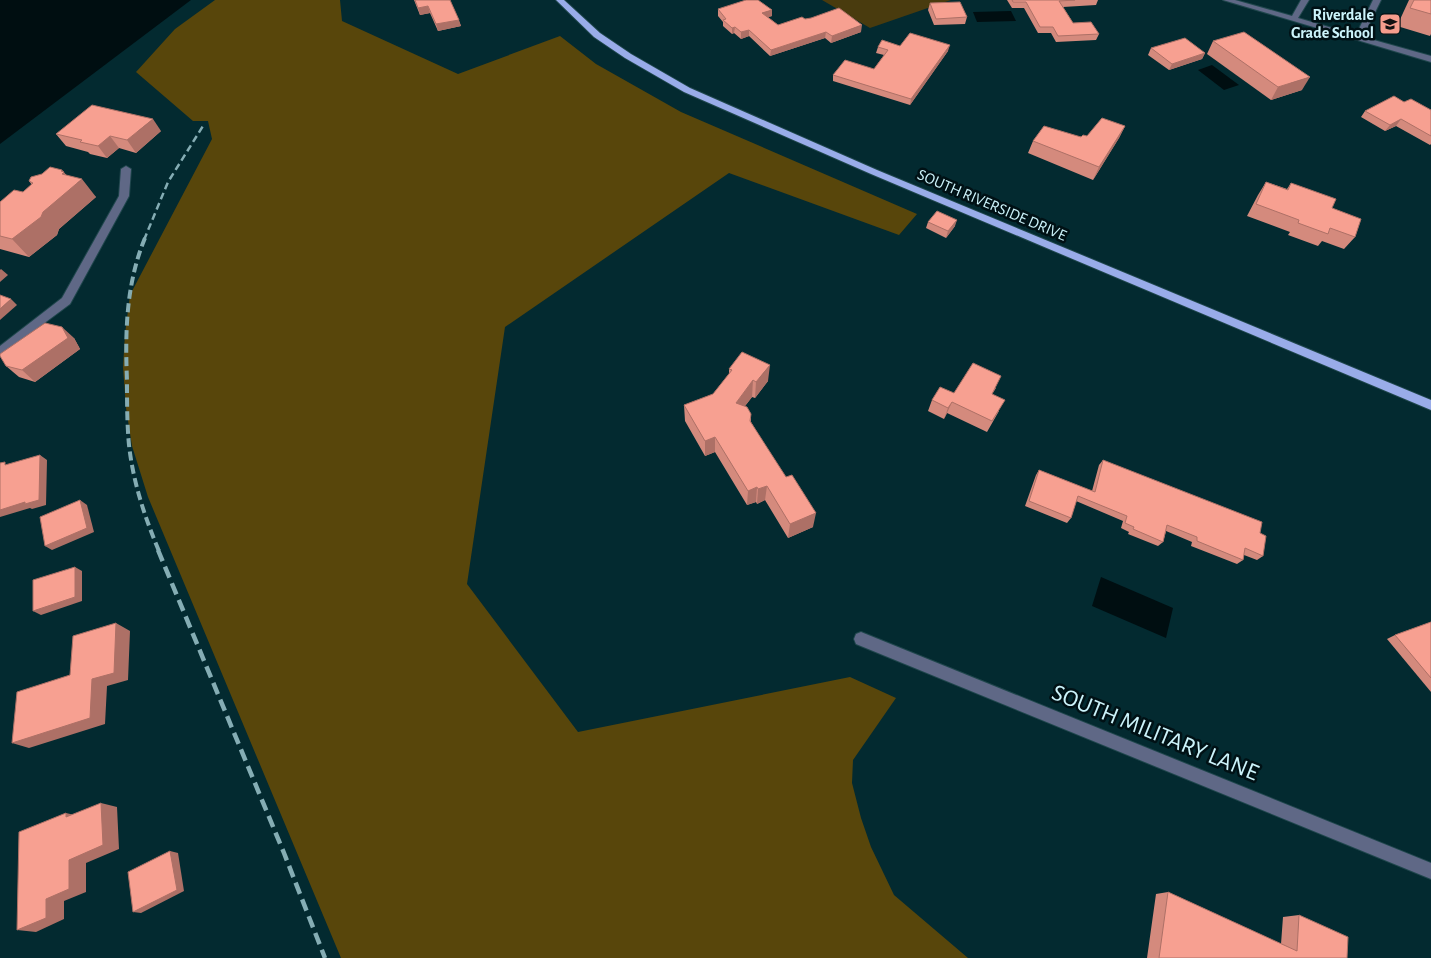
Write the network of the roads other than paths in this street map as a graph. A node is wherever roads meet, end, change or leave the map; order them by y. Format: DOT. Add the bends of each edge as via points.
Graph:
graph roads {
  1 [pos="560,0"];
  2 [pos="1227,0"];
  3 [pos="1305,0"];
  4 [pos="1377,0"];
  5 [pos="1294,20"];
  6 [pos="1358,38"];
  7 [pos="1431,59"];
  8 [pos="126,169"];
  9 [pos="0,352"];
  10 [pos="1431,405"];
  11 [pos="861,639"];
  12 [pos="1431,871"];
  1 -- 10 [label="main road, SOUTH RIVERSIDE DRIVE" via="605,40 687,90 892,180"];
  2 -- 5 [label="street"];
  3 -- 5 [label="street"];
  4 -- 6 [label="street"];
  5 -- 6 [label="street"];
  6 -- 7 [label="street"];
  8 -- 9 [label="street" via="124,196 66,301"];
  11 -- 12 [label="street, SOUTH MILITARY LANE"];
}
